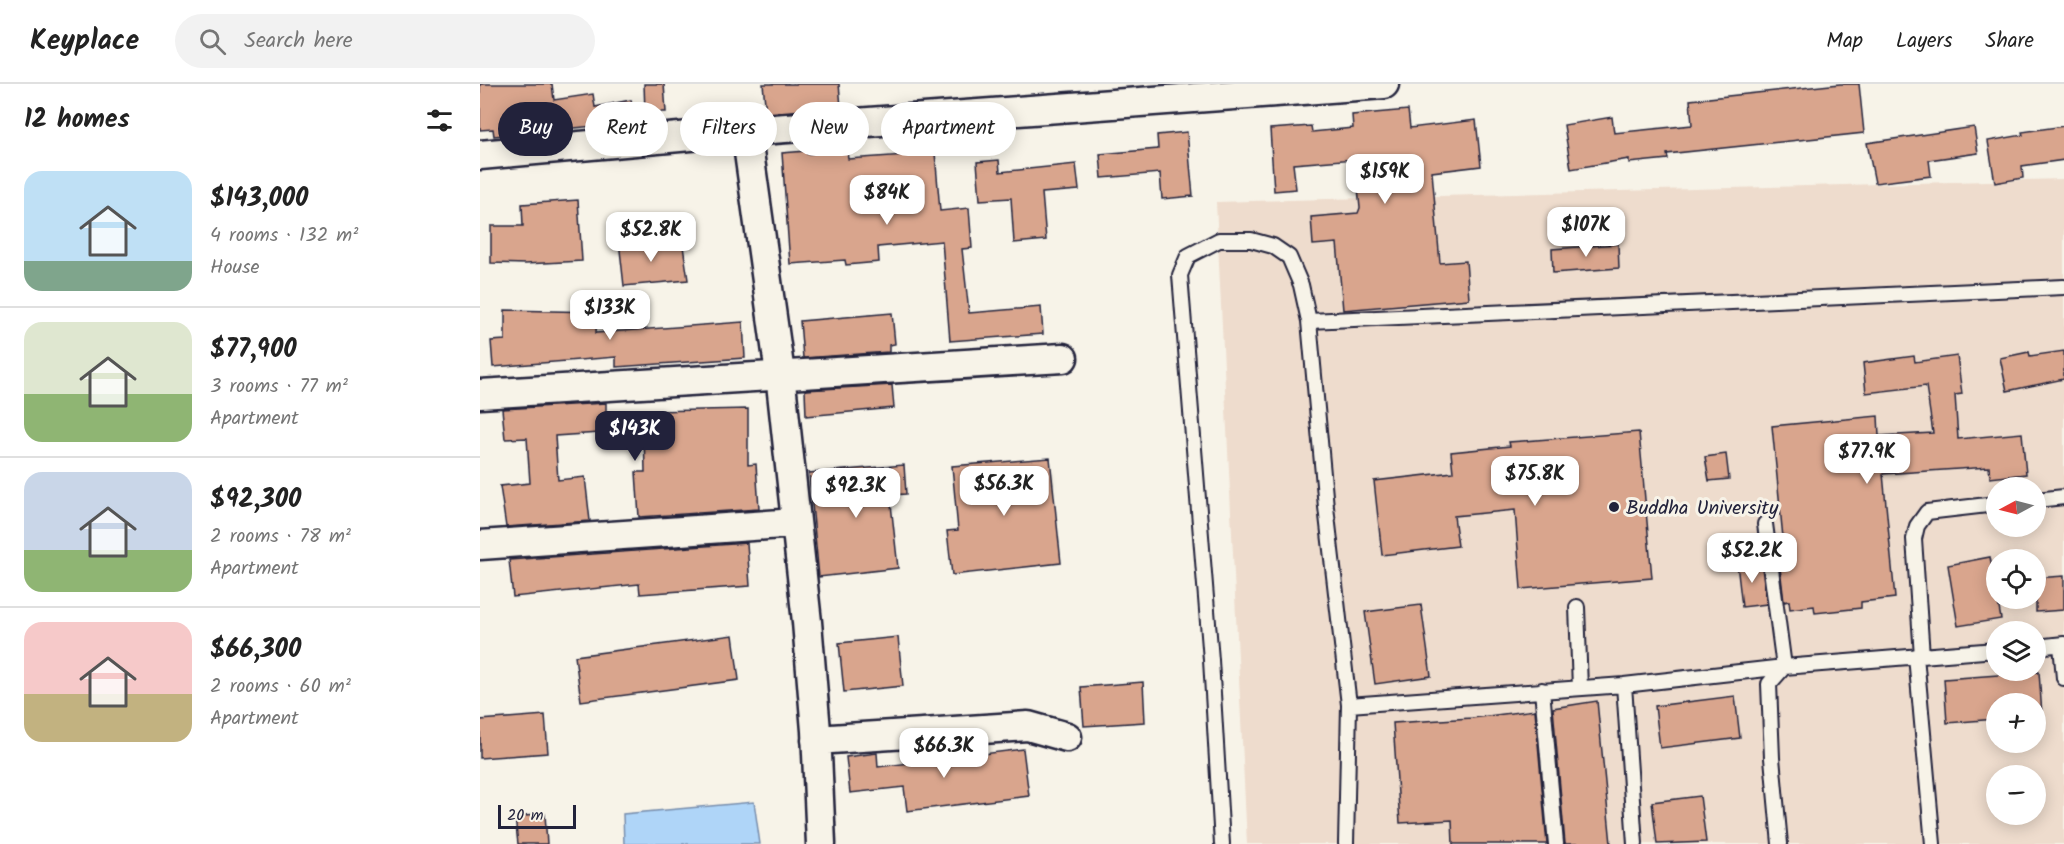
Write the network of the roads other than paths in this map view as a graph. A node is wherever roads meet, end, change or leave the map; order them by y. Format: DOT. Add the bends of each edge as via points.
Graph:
graph roads {
  1 [pos="1384,84"];
  2 [pos="777,129"];
  3 [pos="680,137"];
  4 [pos="480,155"];
  5 [pos="749,156"];
  6 [pos="2064,287"];
  7 [pos="1309,321"];
  8 [pos="1063,358"];
  9 [pos="780,374"];
  10 [pos="480,394"];
  11 [pos="2064,497"];
  12 [pos="2046,499"];
  13 [pos="1986,505"];
  14 [pos="796,523"];
  15 [pos="1765,524"];
  16 [pos="480,545"];
  17 [pos="1577,607"];
  18 [pos="2062,645"];
  19 [pos="2046,646"];
  20 [pos="1986,651"];
  21 [pos="1919,656"];
  22 [pos="1784,667"];
  23 [pos="2064,678"];
  24 [pos="1624,685"];
  25 [pos="1580,688"];
  26 [pos="1542,690"];
  27 [pos="1349,705"];
  28 [pos="1067,737"];
  29 [pos="816,740"];
  30 [pos="821,844"];
  31 [pos="1222,844"];
  32 [pos="1346,844"];
  33 [pos="1556,844"];
  34 [pos="1635,844"];
  35 [pos="1780,844"];
  36 [pos="1933,844"];
  1 -- 2 [label="street"];
  3 -- 4 [label="street"];
  5 -- 9 [label="street"];
  6 -- 7 [label="lane"];
  7 -- 27 [label="lane"];
  7 -- 31 [label="lane" via="1301,285 1289,257 1273,246 1251,240 1219,240 1188,255 1180,275 1212,660"];
  8 -- 9 [label="street"];
  9 -- 10 [label="street"];
  9 -- 14 [label="street"];
  11 -- 12 [label="lane"];
  13 -- 21 [label="lane" via="1927,512 1917,526 1914,550"];
  14 -- 16 [label="street"];
  14 -- 29 [label="street"];
  15 -- 22 [label="lane"];
  17 -- 25 [label="lane"];
  18 -- 19 [label="lane"];
  18 -- 23 [label="lane"];
  20 -- 21 [label="lane"];
  21 -- 22 [label="lane"];
  21 -- 36 [label="lane"];
  22 -- 24 [label="lane"];
  22 -- 35 [label="lane" via="1769,684"];
  24 -- 25 [label="lane"];
  24 -- 34 [label="lane"];
  25 -- 26 [label="lane"];
  26 -- 27 [label="lane"];
  26 -- 33 [label="lane"];
  27 -- 32 [label="lane"];
  28 -- 29 [label="street" via="1028,726"];
  29 -- 30 [label="street"];
}
